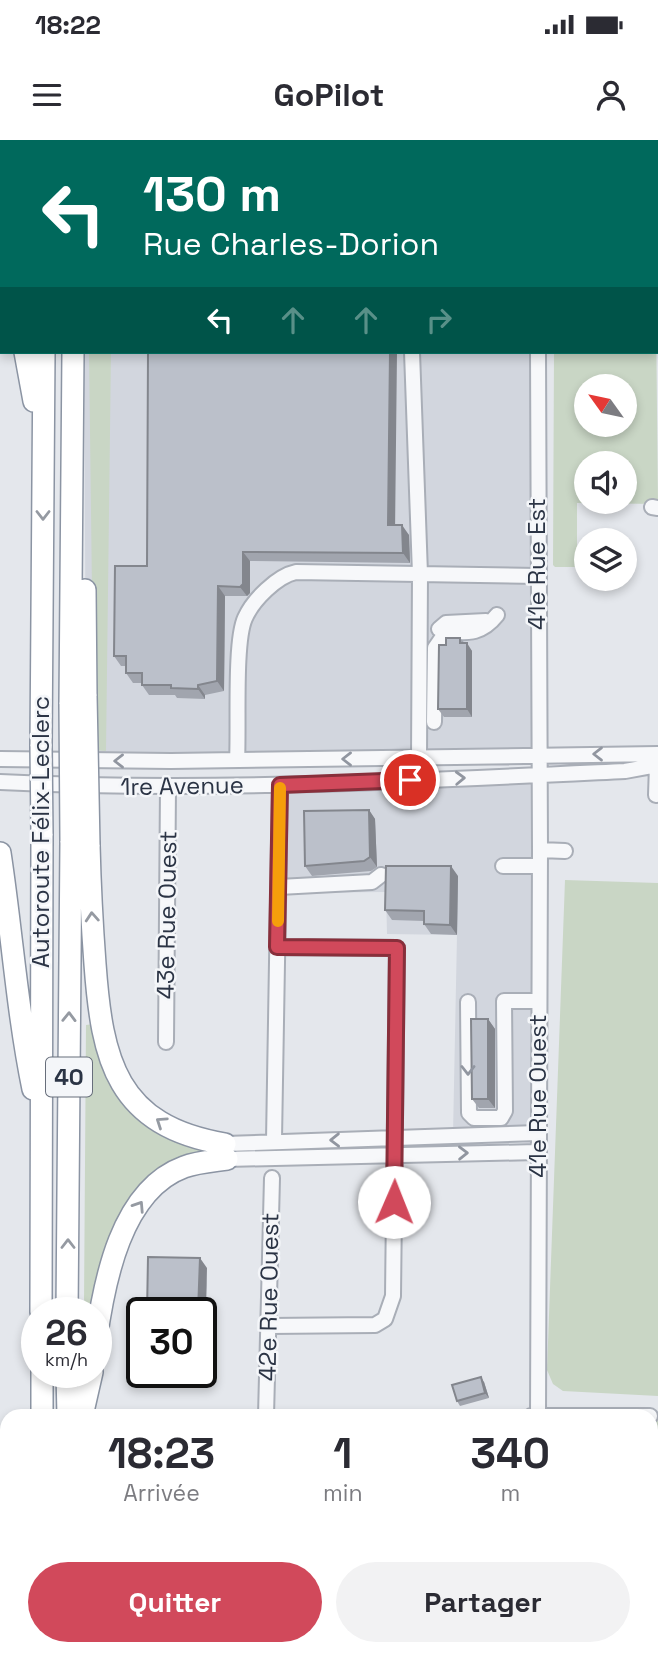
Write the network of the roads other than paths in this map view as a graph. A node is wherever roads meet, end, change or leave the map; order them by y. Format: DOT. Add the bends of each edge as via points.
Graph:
graph roads {
  1 [pos="25,354"];
  2 [pos="44,354"];
  3 [pos="73,354"];
  4 [pos="80,354"];
  5 [pos="412,354"];
  6 [pos="538,354"];
  7 [pos="43,447"];
  8 [pos="420,574"];
  9 [pos="537,576"];
  10 [pos="495,617"];
  11 [pos="78,700"];
  12 [pos="434,722"];
  13 [pos="537,754"];
  14 [pos="419,758"];
  15 [pos="0,759"];
  16 [pos="237,760"];
  17 [pos="658,762"];
  18 [pos="539,775"];
  19 [pos="0,782"];
  20 [pos="280,785"];
  21 [pos="168,787"];
  22 [pos="656,795"];
  23 [pos="80,843"];
  24 [pos="540,850"];
  25 [pos="565,850"];
  26 [pos="0,853"];
  27 [pos="503,866"];
  28 [pos="540,866"];
  29 [pos="381,875"];
  30 [pos="279,887"];
  31 [pos="277,947"];
  32 [pos="538,1001"];
  33 [pos="468,1002"];
  34 [pos="166,1042"];
  35 [pos="537,1133"];
  36 [pos="42,1135"];
  37 [pos="396,1139"];
  38 [pos="274,1140"];
  39 [pos="226,1152"];
  40 [pos="537,1152"];
  41 [pos="395,1154"];
  42 [pos="272,1178"];
  43 [pos="41,1297"];
  44 [pos="68,1297"];
  45 [pos="103,1297"];
  46 [pos="269,1326"];
  47 [pos="42,1388"];
  48 [pos="71,1388"];
  49 [pos="85,1388"];
  50 [pos="76,1407"];
  51 [pos="42,1409"];
  52 [pos="266,1409"];
  53 [pos="536,1409"];
  1 -- 7 [label="highway"];
  2 -- 7 [label="highway, Autoroute Félix-Leclerc / 40"];
  3 -- 11 [label="highway, Autoroute Félix-Leclerc / 40"];
  4 -- 11 [label="highway" via="84,376"];
  5 -- 8 [label="street"];
  6 -- 9 [label="street, 41e Rue Est"];
  7 -- 36 [label="highway, Autoroute Félix-Leclerc / 40, one-way, bridge"];
  8 -- 9 [label="street"];
  8 -- 14 [label="street"];
  8 -- 16 [label="street" via="296,572 281,577 250,610 241,632"];
  9 -- 13 [label="street, 41e Rue Est"];
  10 -- 12 [label="street" via="480,631 446,632 435,648"];
  11 -- 23 [label="highway, Autoroute Félix-Leclerc / 40, bridge"];
  13 -- 14 [label="street, 1re Avenue"];
  17 -- 13 [label="street, 1re Avenue, one-way"];
  13 -- 18 [label="street, 41e Rue Est"];
  14 -- 16 [label="street, 1re Avenue, one-way"];
  16 -- 15 [label="street, 1re Avenue, one-way"];
  17 -- 18 [label="street, 1re Avenue" via="625,771"];
  17 -- 22 [label="street"];
  20 -- 18 [label="street, 1re Avenue, one-way"];
  18 -- 24 [label="street, 41e Rue Ouest"];
  19 -- 21 [label="street, 1re Avenue"];
  20 -- 21 [label="street, 1re Avenue"];
  20 -- 30 [label="street"];
  21 -- 34 [label="street, 43e Rue Ouest"];
  39 -- 23 [label="highway, one-way" via="176,1132 155,1118 131,1096 113,1070 104,1044"];
  44 -- 23 [label="highway, Autoroute Félix-Leclerc / 40, one-way"];
  24 -- 25 [label="street"];
  24 -- 28 [label="street, 41e Rue Ouest"];
  26 -- 36 [label="highway" via="19,1020"];
  27 -- 28 [label="street"];
  28 -- 32 [label="street, 41e Rue Ouest"];
  29 -- 30 [label="street" via="372,882"];
  30 -- 31 [label="street"];
  31 -- 37 [label="street" via="397,948"];
  31 -- 38 [label="street"];
  33 -- 32 [label="street, one-way" via="468,1113 474,1118 501,1118 505,1111 504,1001"];
  32 -- 35 [label="street, 41e Rue Ouest"];
  35 -- 37 [label="street"];
  35 -- 40 [label="street, 41e Rue Ouest"];
  36 -- 43 [label="highway, Autoroute Félix-Leclerc / 40"];
  37 -- 38 [label="street, one-way"];
  37 -- 41 [label="street"];
  38 -- 39 [label="street"];
  39 -- 41 [label="street"];
  45 -- 39 [label="highway, one-way" via="119,1245 143,1199 163,1178"];
  41 -- 40 [label="street, one-way"];
  40 -- 53 [label="street, 41e Rue Ouest"];
  41 -- 46 [label="street" via="393,1296 385,1319 363,1327"];
  42 -- 46 [label="street, 42e Rue Ouest"];
  46 -- 52 [label="street, 42e Rue Ouest"];
  47 -- 51 [label="highway"];
  48 -- 50 [label="highway"];
  49 -- 50 [label="highway"];
}
